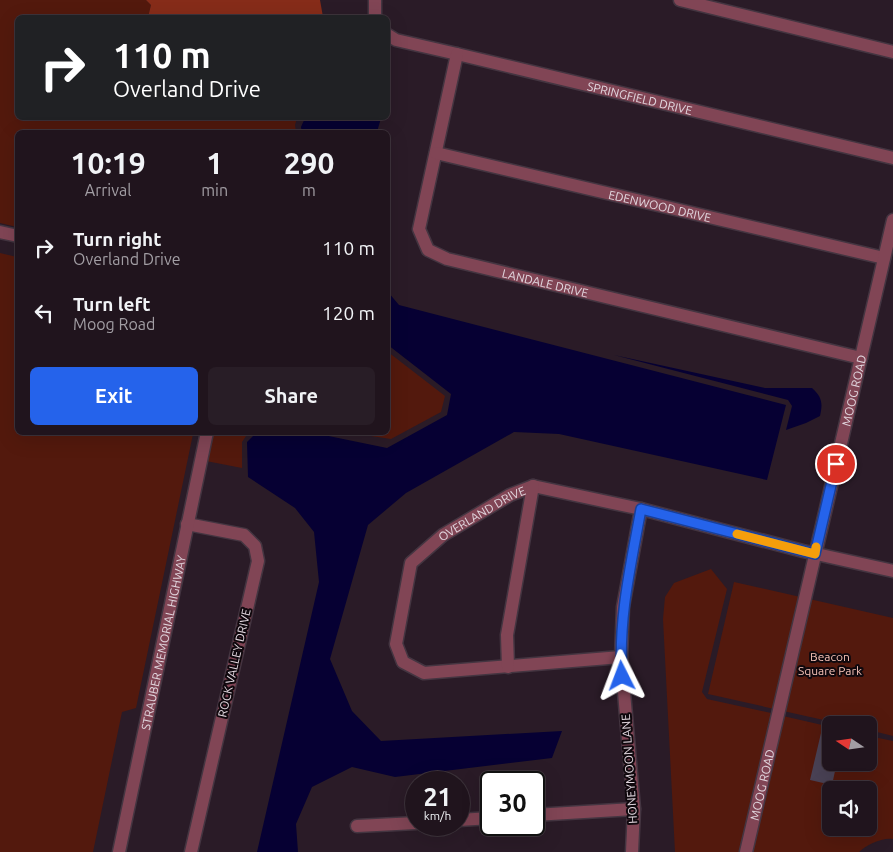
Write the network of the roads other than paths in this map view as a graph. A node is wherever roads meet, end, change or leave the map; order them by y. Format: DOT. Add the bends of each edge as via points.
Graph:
graph roads {
  1 [pos="375,0"];
  2 [pos="680,0"];
  3 [pos="375,15"];
  4 [pos="390,36"];
  5 [pos="893,52"];
  6 [pos="457,54"];
  7 [pos="436,153"];
  8 [pos="893,158"];
  9 [pos="893,220"];
  10 [pos="0,232"];
  11 [pos="15,235"];
  12 [pos="884,258"];
  13 [pos="860,358"];
  14 [pos="206,435"];
  15 [pos="533,486"];
  16 [pos="641,509"];
  17 [pos="187,524"];
  18 [pos="815,554"];
  19 [pos="893,571"];
  20 [pos="621,657"];
  21 [pos="508,667"];
  22 [pos="634,809"];
  23 [pos="545,814"];
  24 [pos="405,824"];
  25 [pos="357,826"];
  26 [pos="119,852"];
  27 [pos="191,852"];
  28 [pos="632,852"];
  29 [pos="746,852"];
  1 -- 3 [label="street"];
  2 -- 5 [label="street"];
  4 -- 6 [label="street, SPRINGFIELD DRIVE"];
  6 -- 7 [label="street, LANDALE DRIVE"];
  6 -- 8 [label="street, SPRINGFIELD DRIVE"];
  7 -- 12 [label="street, EDENWOOD DRIVE"];
  7 -- 13 [label="street, LANDALE DRIVE" via="419,229 428,250 447,259"];
  9 -- 12 [label="street, MOOG ROAD"];
  10 -- 11 [label="street"];
  12 -- 13 [label="street, MOOG ROAD"];
  13 -- 18 [label="street, MOOG ROAD"];
  14 -- 17 [label="street, STRAUBER MEMORIAL HIGHWAY"];
  15 -- 16 [label="street, OVERLAND DRIVE"];
  15 -- 21 [label="street" via="507,635"];
  15 -- 21 [label="street, OVERLAND DRIVE" via="510,495 443,536 411,563 396,644 403,662 424,673"];
  16 -- 18 [label="street, OVERLAND DRIVE"];
  16 -- 20 [label="street, HONEYMOON LANE" via="623,606"];
  17 -- 26 [label="street, STRAUBER MEMORIAL HIGHWAY"];
  17 -- 27 [label="street, ROCK VALLEY DRIVE" via="244,535 255,546 258,561"];
  18 -- 19 [label="street, OVERLAND DRIVE"];
  18 -- 29 [label="street, MOOG ROAD"];
  20 -- 21 [label="street"];
  20 -- 22 [label="street, HONEYMOON LANE"];
  22 -- 23 [label="street"];
  22 -- 28 [label="street, HONEYMOON LANE"];
  24 -- 25 [label="street"];
}
